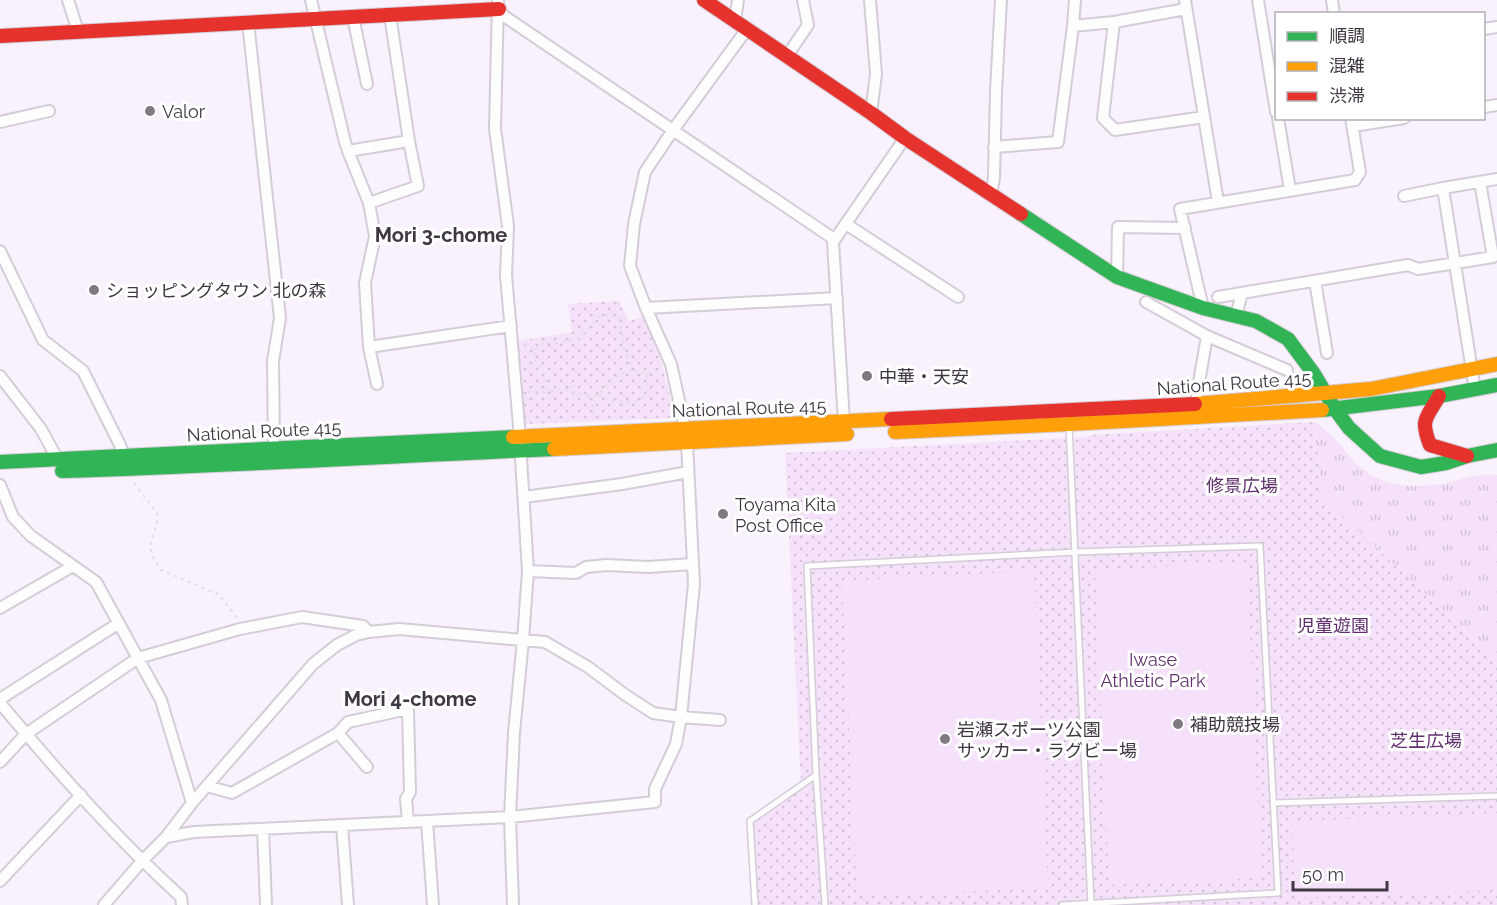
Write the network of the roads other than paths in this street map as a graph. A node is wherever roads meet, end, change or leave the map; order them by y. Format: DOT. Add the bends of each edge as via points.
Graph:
graph roads {
  1 [pos="68,0"];
  2 [pos="312,0"];
  3 [pos="704,0"];
  4 [pos="738,0"];
  5 [pos="803,0"];
  6 [pos="870,0"];
  7 [pos="1001,0"];
  8 [pos="1075,0"];
  9 [pos="1258,0"];
  10 [pos="501,3"];
  11 [pos="1185,5"];
  12 [pos="390,15"];
  13 [pos="353,17"];
  14 [pos="317,19"];
  15 [pos="735,21"];
  16 [pos="248,22"];
  17 [pos="1114,22"];
  18 [pos="1073,26"];
  19 [pos="747,29"];
  20 [pos="78,31"];
  21 [pos="0,36"];
  22 [pos="787,56"];
  23 [pos="367,84"];
  24 [pos="1275,106"];
  25 [pos="49,111"];
  26 [pos="871,113"];
  27 [pos="1204,117"];
  28 [pos="1278,120"];
  29 [pos="1378,120"];
  30 [pos="0,122"];
  31 [pos="1352,122"];
  32 [pos="673,130"];
  33 [pos="905,138"];
  34 [pos="409,141"];
  35 [pos="994,147"];
  36 [pos="348,151"];
  37 [pos="1497,179"];
  38 [pos="1480,182"];
  39 [pos="1443,188"];
  40 [pos="1290,190"];
  41 [pos="991,195"];
  42 [pos="1404,196"];
  43 [pos="1218,202"];
  44 [pos="369,203"];
  45 [pos="846,224"];
  46 [pos="1185,228"];
  47 [pos="833,242"];
  48 [pos="0,251"];
  49 [pos="1495,256"];
  50 [pos="1455,263"];
  51 [pos="1117,277"];
  52 [pos="1315,281"];
  53 [pos="1242,293"];
  54 [pos="958,297"];
  55 [pos="1218,297"];
  56 [pos="837,298"];
  57 [pos="1146,302"];
  58 [pos="646,308"];
  59 [pos="1203,308"];
  60 [pos="1236,316"];
  61 [pos="511,326"];
  62 [pos="1207,336"];
  63 [pos="369,347"];
  64 [pos="1327,353"];
  65 [pos="1497,364"];
  66 [pos="1287,370"];
  67 [pos="1472,370"];
  68 [pos="0,376"];
  69 [pos="377,384"];
  70 [pos="1497,385"];
  71 [pos="1475,390"];
  72 [pos="1325,394"];
  73 [pos="1439,396"];
  74 [pos="1335,409"];
  75 [pos="1198,411"];
  76 [pos="844,422"];
  77 [pos="1069,424"];
  78 [pos="685,428"];
  79 [pos="520,436"];
  80 [pos="687,443"];
  81 [pos="1497,450"];
  82 [pos="521,451"];
  83 [pos="275,455"];
  84 [pos="1467,456"];
  85 [pos="0,462"];
  86 [pos="127,462"];
  87 [pos="60,465"];
  88 [pos="688,472"];
  89 [pos="0,474"];
  90 [pos="0,484"];
  91 [pos="524,497"];
  92 [pos="1076,552"];
  93 [pos="693,564"];
  94 [pos="73,566"];
  95 [pos="528,571"];
  96 [pos="0,608"];
  97 [pos="119,623"];
  98 [pos="369,632"];
  99 [pos="523,640"];
  100 [pos="138,658"];
  101 [pos="0,699"];
  102 [pos="0,703"];
  103 [pos="681,717"];
  104 [pos="720,720"];
  105 [pos="338,733"];
  106 [pos="26,734"];
  107 [pos="0,762"];
  108 [pos="367,767"];
  109 [pos="816,775"];
  110 [pos="207,786"];
  111 [pos="81,795"];
  112 [pos="1497,796"];
  113 [pos="192,803"];
  114 [pos="1274,803"];
  115 [pos="510,818"];
  116 [pos="427,820"];
  117 [pos="408,821"];
  118 [pos="342,825"];
  119 [pos="263,828"];
  120 [pos="166,837"];
  121 [pos="142,861"];
  122 [pos="0,880"];
  123 [pos="1091,904"];
  124 [pos="104,905"];
  125 [pos="182,905"];
  126 [pos="266,905"];
  127 [pos="348,905"];
  128 [pos="433,905"];
  129 [pos="513,905"];
  130 [pos="755,905"];
  131 [pos="825,905"];
  132 [pos="1062,905"];
  1 -- 20 [label="street"];
  2 -- 14 [label="street"];
  3 -- 15 [label="main road"];
  4 -- 15 [label="street"];
  5 -- 22 [label="street" via="808,25"];
  6 -- 26 [label="street" via="876,74"];
  7 -- 35 [label="street"];
  8 -- 18 [label="street"];
  9 -- 24 [label="street"];
  10 -- 12 [label="main road"];
  10 -- 32 [label="street" via="504,16"];
  10 -- 61 [label="street" via="495,129 508,226 506,275"];
  11 -- 17 [label="street"];
  11 -- 27 [label="street"];
  12 -- 13 [label="main road"];
  12 -- 34 [label="street"];
  13 -- 14 [label="main road"];
  13 -- 23 [label="street"];
  14 -- 16 [label="main road"];
  14 -- 36 [label="street"];
  15 -- 19 [label="main road"];
  16 -- 20 [label="main road"];
  16 -- 83 [label="street" via="280,318 273,361"];
  17 -- 18 [label="street"];
  17 -- 27 [label="street" via="1103,118 1115,130"];
  18 -- 35 [label="street" via="1058,141"];
  19 -- 22 [label="main road"];
  19 -- 32 [label="street"];
  20 -- 21 [label="main road"];
  22 -- 26 [label="main road"];
  25 -- 30 [label="street"];
  26 -- 33 [label="main road"];
  27 -- 43 [label="street"];
  28 -- 40 [label="street"];
  29 -- 31 [label="street"];
  31 -- 40 [label="street" via="1360,172 1355,180"];
  32 -- 47 [label="street"];
  32 -- 58 [label="street" via="645,172 634,224 630,266"];
  33 -- 41 [label="main road"];
  33 -- 45 [label="street"];
  34 -- 36 [label="street"];
  34 -- 44 [label="street" via="418,186"];
  35 -- 41 [label="street"];
  36 -- 44 [label="street"];
  37 -- 38 [label="street"];
  38 -- 39 [label="street"];
  38 -- 49 [label="street"];
  39 -- 42 [label="street"];
  39 -- 50 [label="street"];
  40 -- 43 [label="street"];
  41 -- 51 [label="main road"];
  43 -- 46 [label="street" via="1180,208"];
  44 -- 63 [label="street" via="375,236 365,283"];
  45 -- 47 [label="street"];
  45 -- 54 [label="street"];
  46 -- 51 [label="street" via="1118,227"];
  46 -- 59 [label="street"];
  47 -- 56 [label="street"];
  48 -- 86 [label="street" via="43,339 83,371"];
  49 -- 50 [label="street"];
  50 -- 52 [label="street" via="1418,269 1408,265"];
  50 -- 67 [label="street"];
  51 -- 59 [label="main road"];
  52 -- 53 [label="street"];
  52 -- 64 [label="street"];
  53 -- 55 [label="street"];
  53 -- 60 [label="street"];
  56 -- 58 [label="street"];
  56 -- 76 [label="street"];
  57 -- 62 [label="street"];
  58 -- 78 [label="street" via="671,368"];
  59 -- 60 [label="main road"];
  60 -- 72 [label="main road" via="1256,321 1288,339"];
  61 -- 63 [label="street"];
  61 -- 79 [label="street"];
  62 -- 66 [label="street"];
  62 -- 75 [label="street" via="1197,394"];
  63 -- 69 [label="street"];
  65 -- 67 [label="main road, National Route 415"];
  67 -- 71 [label="street"];
  67 -- 72 [label="main road, National Route 415"];
  68 -- 87 [label="street" via="40,429"];
  70 -- 71 [label="main road, National Route 415"];
  71 -- 73 [label="main road, National Route 415"];
  72 -- 74 [label="main road"];
  72 -- 75 [label="main road, National Route 415"];
  73 -- 74 [label="main road, National Route 415"];
  73 -- 84 [label="main road" via="1424,422 1430,445"];
  74 -- 75 [label="main road, National Route 415"];
  74 -- 84 [label="main road" via="1349,428 1380,456 1421,467"];
  75 -- 76 [label="main road, National Route 415"];
  75 -- 77 [label="main road, National Route 415"];
  76 -- 78 [label="main road, National Route 415"];
  77 -- 80 [label="main road, National Route 415"];
  77 -- 92 [label="lane"];
  78 -- 79 [label="main road, National Route 415"];
  78 -- 80 [label="street"];
  79 -- 82 [label="street"];
  79 -- 83 [label="main road, National Route 415"];
  80 -- 82 [label="main road, National Route 415"];
  80 -- 88 [label="street"];
  81 -- 84 [label="main road"];
  82 -- 83 [label="main road, National Route 415"];
  82 -- 91 [label="street"];
  83 -- 86 [label="main road, National Route 415" via="218,466"];
  85 -- 87 [label="main road, National Route 415"];
  86 -- 87 [label="main road, National Route 415"];
  87 -- 89 [label="main road, National Route 415"];
  88 -- 91 [label="street"];
  88 -- 93 [label="street"];
  90 -- 94 [label="street" via="13,517 31,536"];
  91 -- 95 [label="street"];
  92 -- 109 [label="lane" via="807,566"];
  92 -- 114 [label="lane" via="1260,546"];
  92 -- 123 [label="lane"];
  93 -- 95 [label="street" via="586,567 576,573"];
  93 -- 103 [label="street"];
  94 -- 96 [label="street"];
  94 -- 97 [label="street" via="96,582"];
  95 -- 99 [label="street"];
  97 -- 100 [label="street"];
  97 -- 101 [label="street"];
  98 -- 99 [label="street" via="399,629"];
  98 -- 100 [label="street" via="363,626 303,617 245,628"];
  98 -- 110 [label="street" via="336,645 313,664"];
  99 -- 103 [label="street" via="545,642 653,712"];
  99 -- 115 [label="street" via="513,733"];
  100 -- 106 [label="street"];
  100 -- 113 [label="street" via="161,700"];
  102 -- 106 [label="street"];
  103 -- 104 [label="street"];
  103 -- 115 [label="street" via="676,744 655,789 655,802"];
  105 -- 108 [label="street"];
  105 -- 110 [label="street" via="232,793"];
  105 -- 117 [label="street" via="348,722 408,709"];
  106 -- 107 [label="street"];
  106 -- 111 [label="street"];
  109 -- 130 [label="lane" via="750,821"];
  109 -- 131 [label="lane"];
  110 -- 113 [label="street"];
  111 -- 121 [label="street"];
  111 -- 122 [label="street"];
  112 -- 114 [label="lane"];
  113 -- 120 [label="street"];
  114 -- 123 [label="lane" via="1278,893"];
  115 -- 116 [label="street"];
  115 -- 129 [label="street"];
  116 -- 117 [label="street"];
  116 -- 128 [label="street"];
  117 -- 118 [label="street"];
  118 -- 119 [label="street"];
  118 -- 127 [label="street"];
  119 -- 120 [label="street"];
  119 -- 126 [label="street"];
  120 -- 121 [label="street"];
  121 -- 124 [label="street"];
  121 -- 125 [label="street" via="181,897"];
  123 -- 132 [label="lane"];
}
